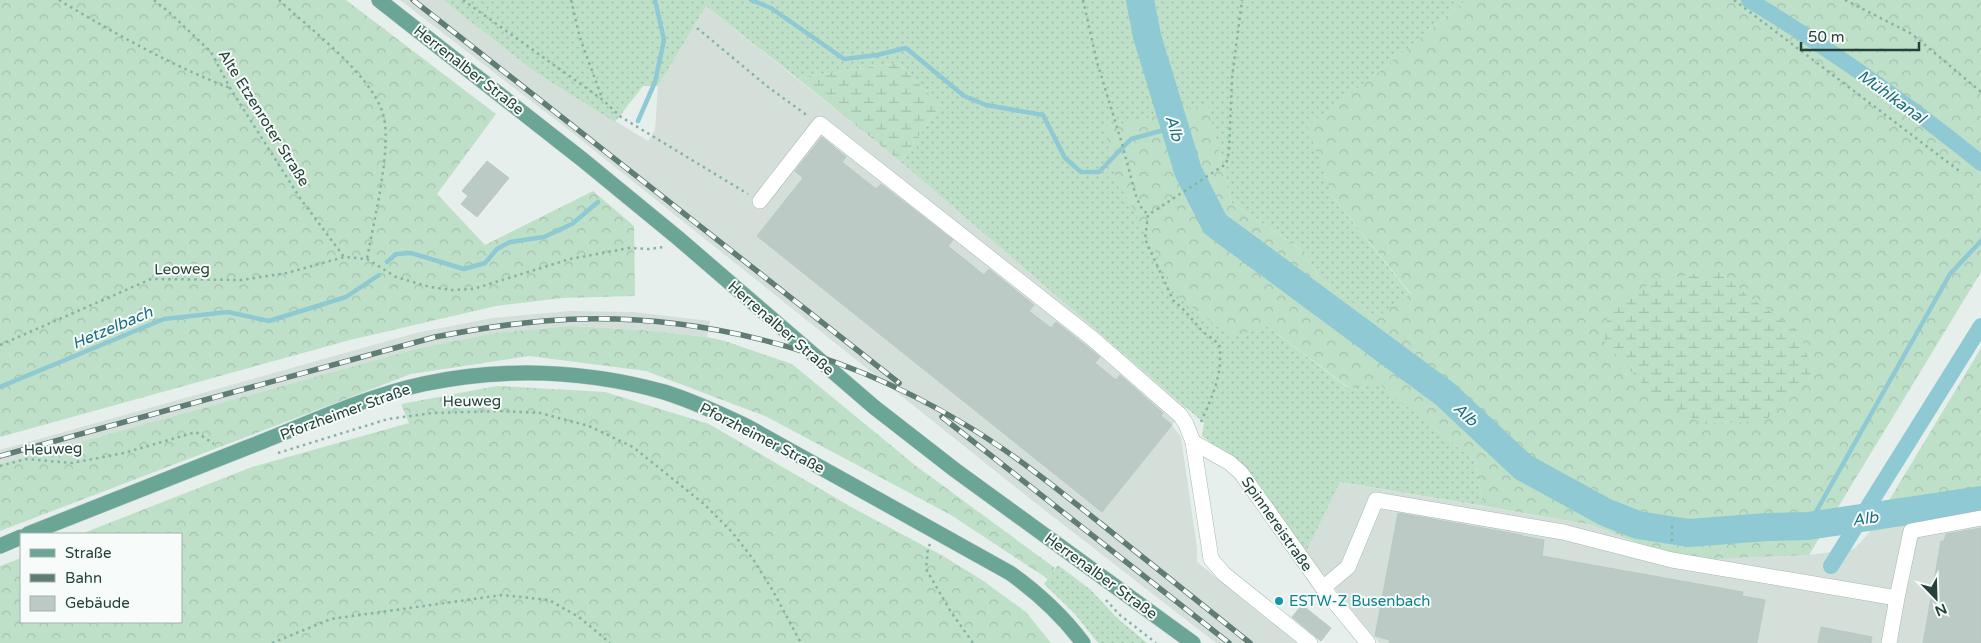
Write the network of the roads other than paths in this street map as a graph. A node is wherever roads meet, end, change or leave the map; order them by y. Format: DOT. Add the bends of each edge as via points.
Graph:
graph roads {
  1 [pos="379,0"];
  2 [pos="760,201"];
  3 [pos="1194,442"];
  4 [pos="1981,518"];
  5 [pos="31,533"];
  6 [pos="20,537"];
  7 [pos="0,546"];
  8 [pos="1322,588"];
  9 [pos="1896,598"];
  10 [pos="1169,625"];
  11 [pos="1083,643"];
  12 [pos="1176,643"];
  13 [pos="1193,643"];
  14 [pos="1310,643"];
  15 [pos="1368,643"];
  16 [pos="1888,643"];
  1 -- 10 [label="main road, Herrenalber Straße" via="583,160 874,408"];
  2 -- 3 [label="street" via="820,124 1093,339 1180,415"];
  3 -- 8 [label="street, Spinnereistraße" via="1241,473"];
  3 -- 14 [label="street" via="1211,559 1224,574"];
  4 -- 9 [label="street" via="1911,531"];
  5 -- 11 [label="main road, Pforzheimer Straße" via="327,416 422,384 501,373 580,375 665,393 748,427 1010,573 1038,593"];
  6 -- 7 [label="main road"];
  8 -- 9 [label="street" via="1348,567 1376,500 1563,532 1672,560"];
  8 -- 15 [label="street, Spinnereistraße"];
  9 -- 16 [label="street"];
  10 -- 12 [label="main road"];
  10 -- 13 [label="main road, Herrenalber Straße"];
}
